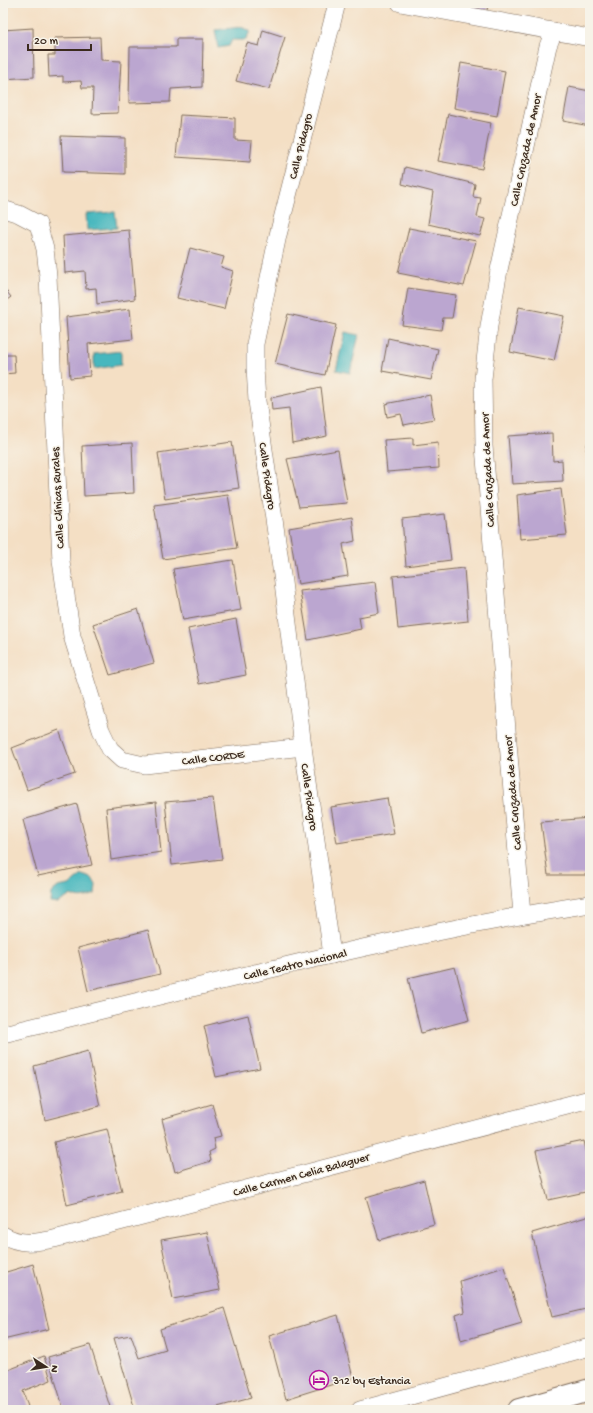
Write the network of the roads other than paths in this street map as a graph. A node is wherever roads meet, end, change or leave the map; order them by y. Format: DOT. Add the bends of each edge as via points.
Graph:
graph roads {
  1 [pos="337,3"];
  2 [pos="400,3"];
  3 [pos="554,31"];
  4 [pos="590,38"];
  5 [pos="3,209"];
  6 [pos="303,747"];
  7 [pos="122,760"];
  8 [pos="590,904"];
  9 [pos="522,915"];
  10 [pos="332,955"];
  11 [pos="3,1034"];
  12 [pos="590,1099"];
  13 [pos="7,1238"];
  14 [pos="590,1348"];
  15 [pos="590,1390"];
  16 [pos="360,1410"];
  17 [pos="519,1410"];
  1 -- 6 [label="street, Calle Pidagro" via="278,235 255,344 257,401 291,636"];
  2 -- 3 [label="street"];
  3 -- 4 [label="street"];
  3 -- 9 [label="street, Calle Cruzada de Amor" via="548,46 499,270 483,380 484,446"];
  5 -- 7 [label="street, Calle Clínicas Rurales" via="38,224 45,249 60,553 72,636 101,730 110,749"];
  6 -- 7 [label="street, Calle CORDE" via="144,765"];
  6 -- 10 [label="street, Calle Pidagro"];
  8 -- 9 [label="street, Calle Teatro Nacional"];
  9 -- 10 [label="street, Calle Teatro Nacional"];
  10 -- 11 [label="street, Calle Teatro Nacional"];
  12 -- 13 [label="street, Calle Carmen Celia Balaguer" via="54,1239 32,1244"];
  14 -- 16 [label="street"];
  15 -- 17 [label="main road"];
}
